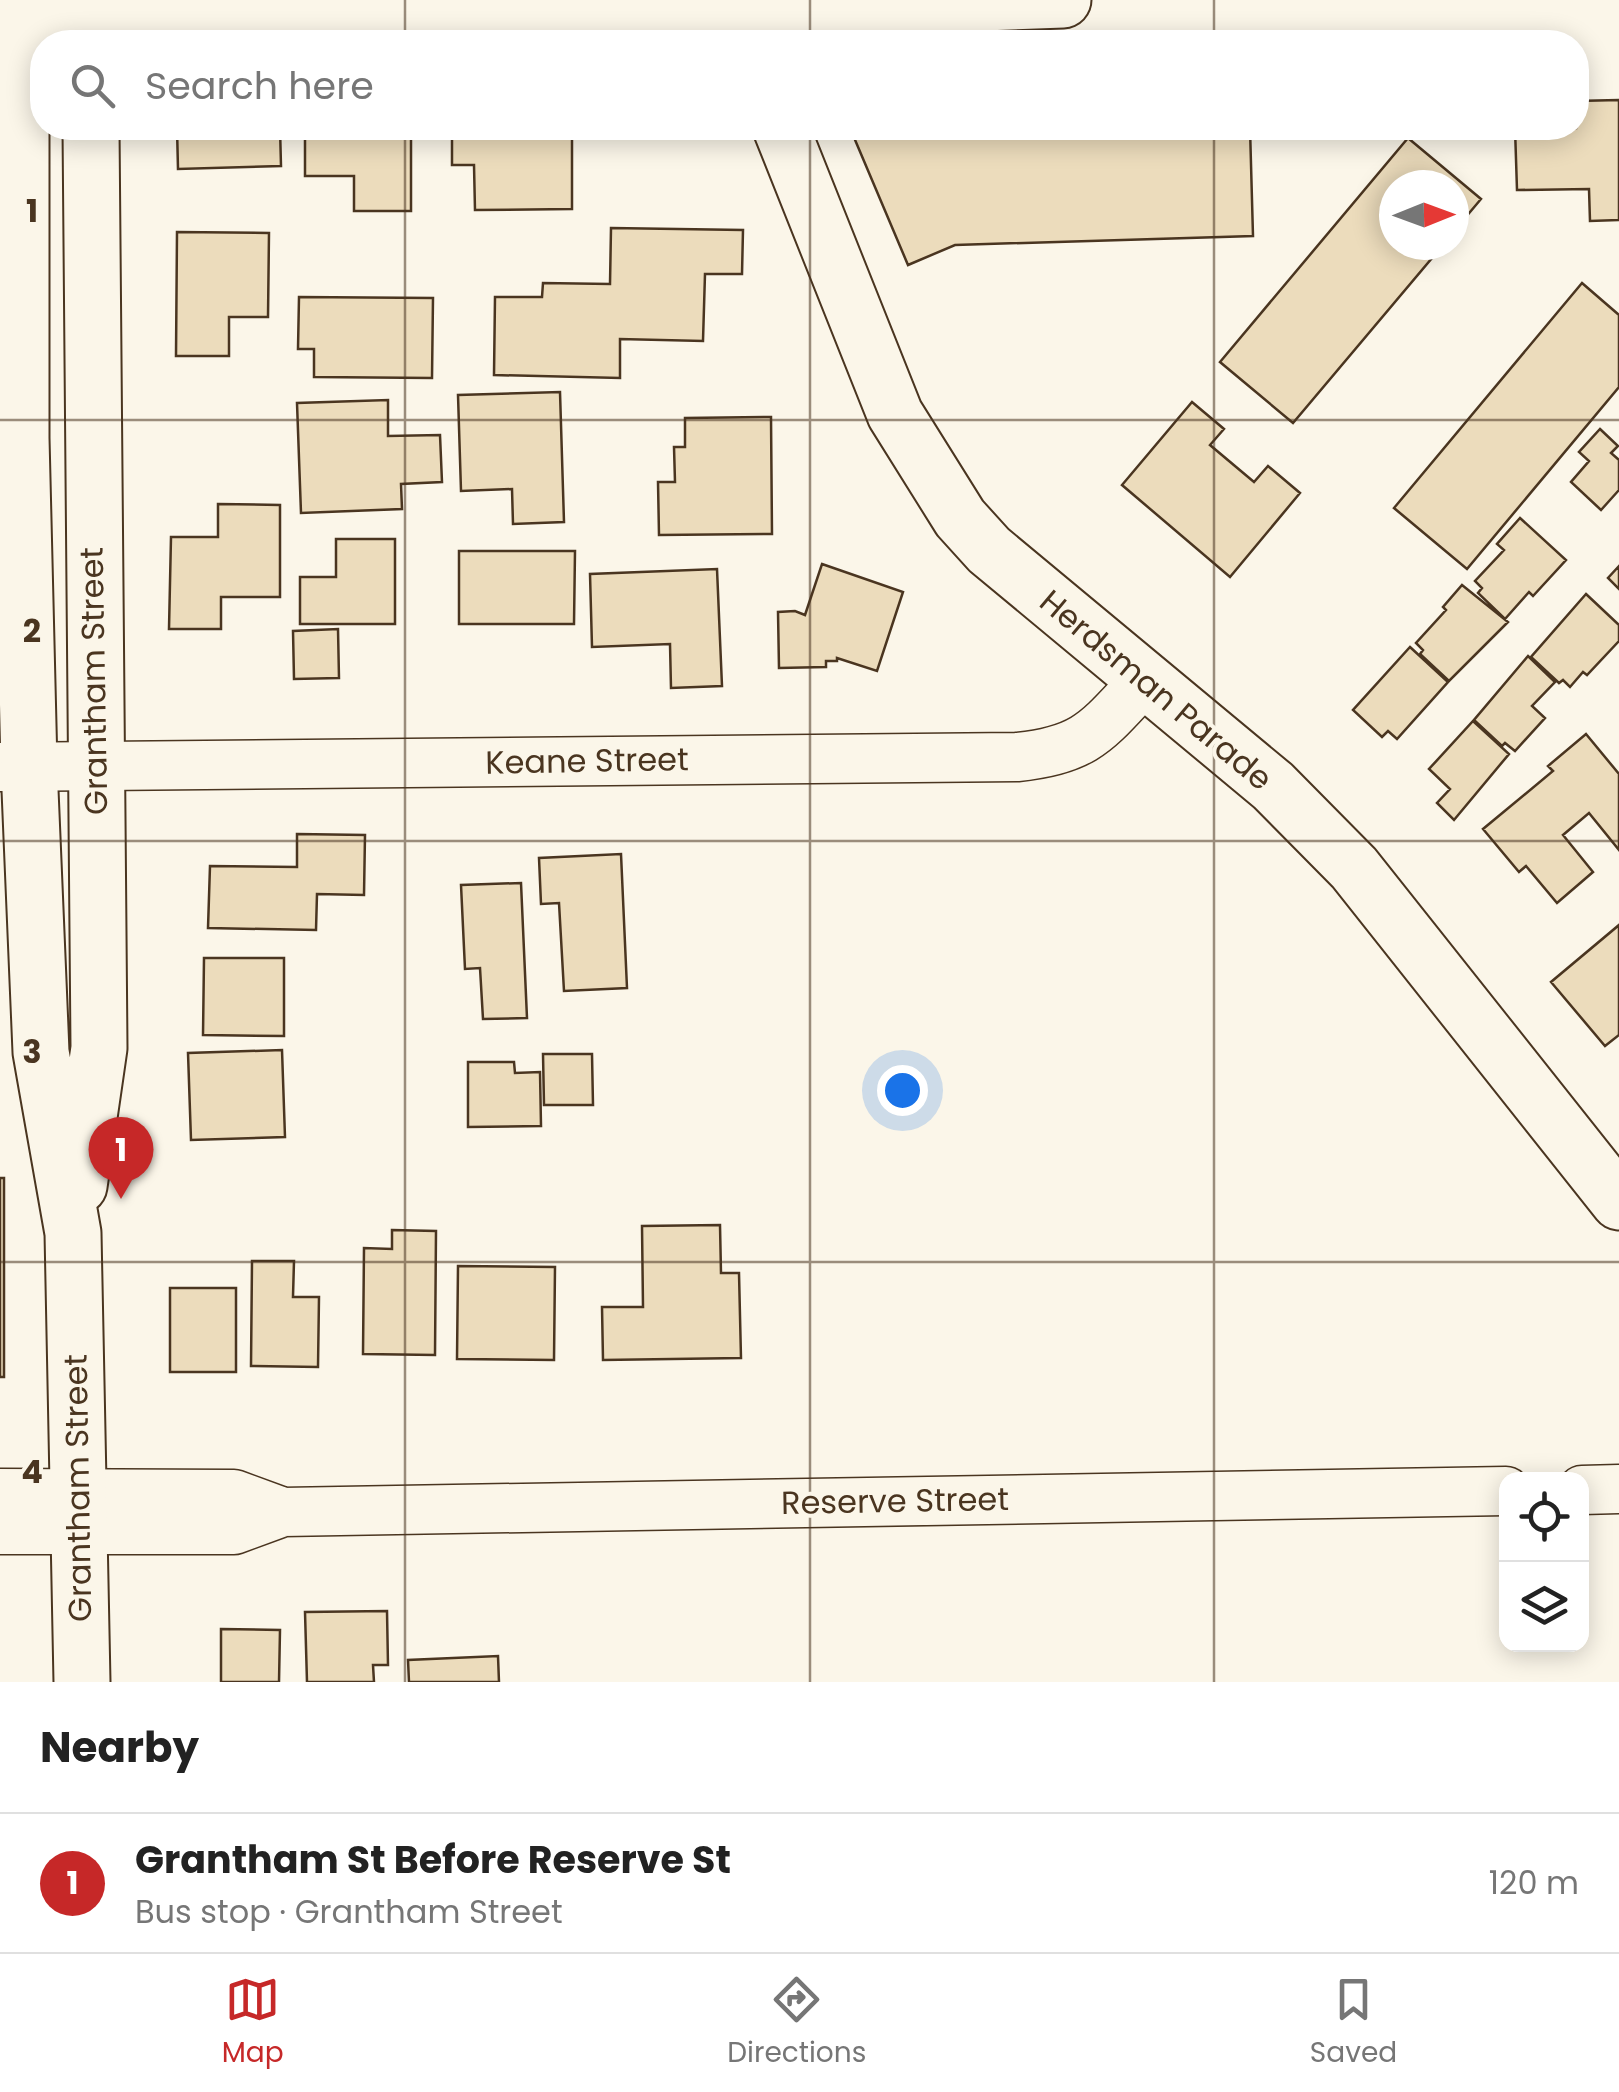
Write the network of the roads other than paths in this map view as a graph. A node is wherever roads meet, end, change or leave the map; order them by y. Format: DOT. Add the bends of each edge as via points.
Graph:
graph roads {
  1 [pos="1063,0"];
  2 [pos="13,17"];
  3 [pos="739,18"];
  4 [pos="90,22"];
  5 [pos="91,140"];
  6 [pos="786,140"];
  7 [pos="1146,680"];
  8 [pos="14,766"];
  9 [pos="95,766"];
  10 [pos="1619,1202"];
  11 [pos="73,1233"];
  12 [pos="1619,1489"];
  13 [pos="1589,1490"];
  14 [pos="1499,1491"];
  15 [pos="0,1493"];
  16 [pos="79,1510"];
  17 [pos="0,1530"];
  18 [pos="82,1682"];
  1 -- 3 [label="main road"];
  2 -- 4 [label="main road"];
  2 -- 8 [label="main road, Grantham Street" via="21,418"];
  3 -- 4 [label="main road"];
  5 -- 9 [label="main road, Grantham Street"];
  6 -- 7 [label="main road, Herdsman Parade" via="895,414 929,472 989,550"];
  7 -- 9 [label="street, Keane Street" via="1069,749 1031,756"];
  7 -- 10 [label="main road, Herdsman Parade" via="1273,786 1354,868"];
  8 -- 9 [label="street, Keane Street"];
  8 -- 11 [label="main road, Grantham Street" via="41,1052"];
  9 -- 11 [label="main road, Grantham Street" via="99,1048"];
  11 -- 16 [label="main road, Grantham Street"];
  12 -- 13 [label="street"];
  14 -- 16 [label="street, Reserve Street" via="283,1512 234,1494"];
  15 -- 16 [label="street, Reserve Street"];
  16 -- 17 [label="street, Reserve Street"];
  16 -- 18 [label="main road, Grantham Street"];
}
